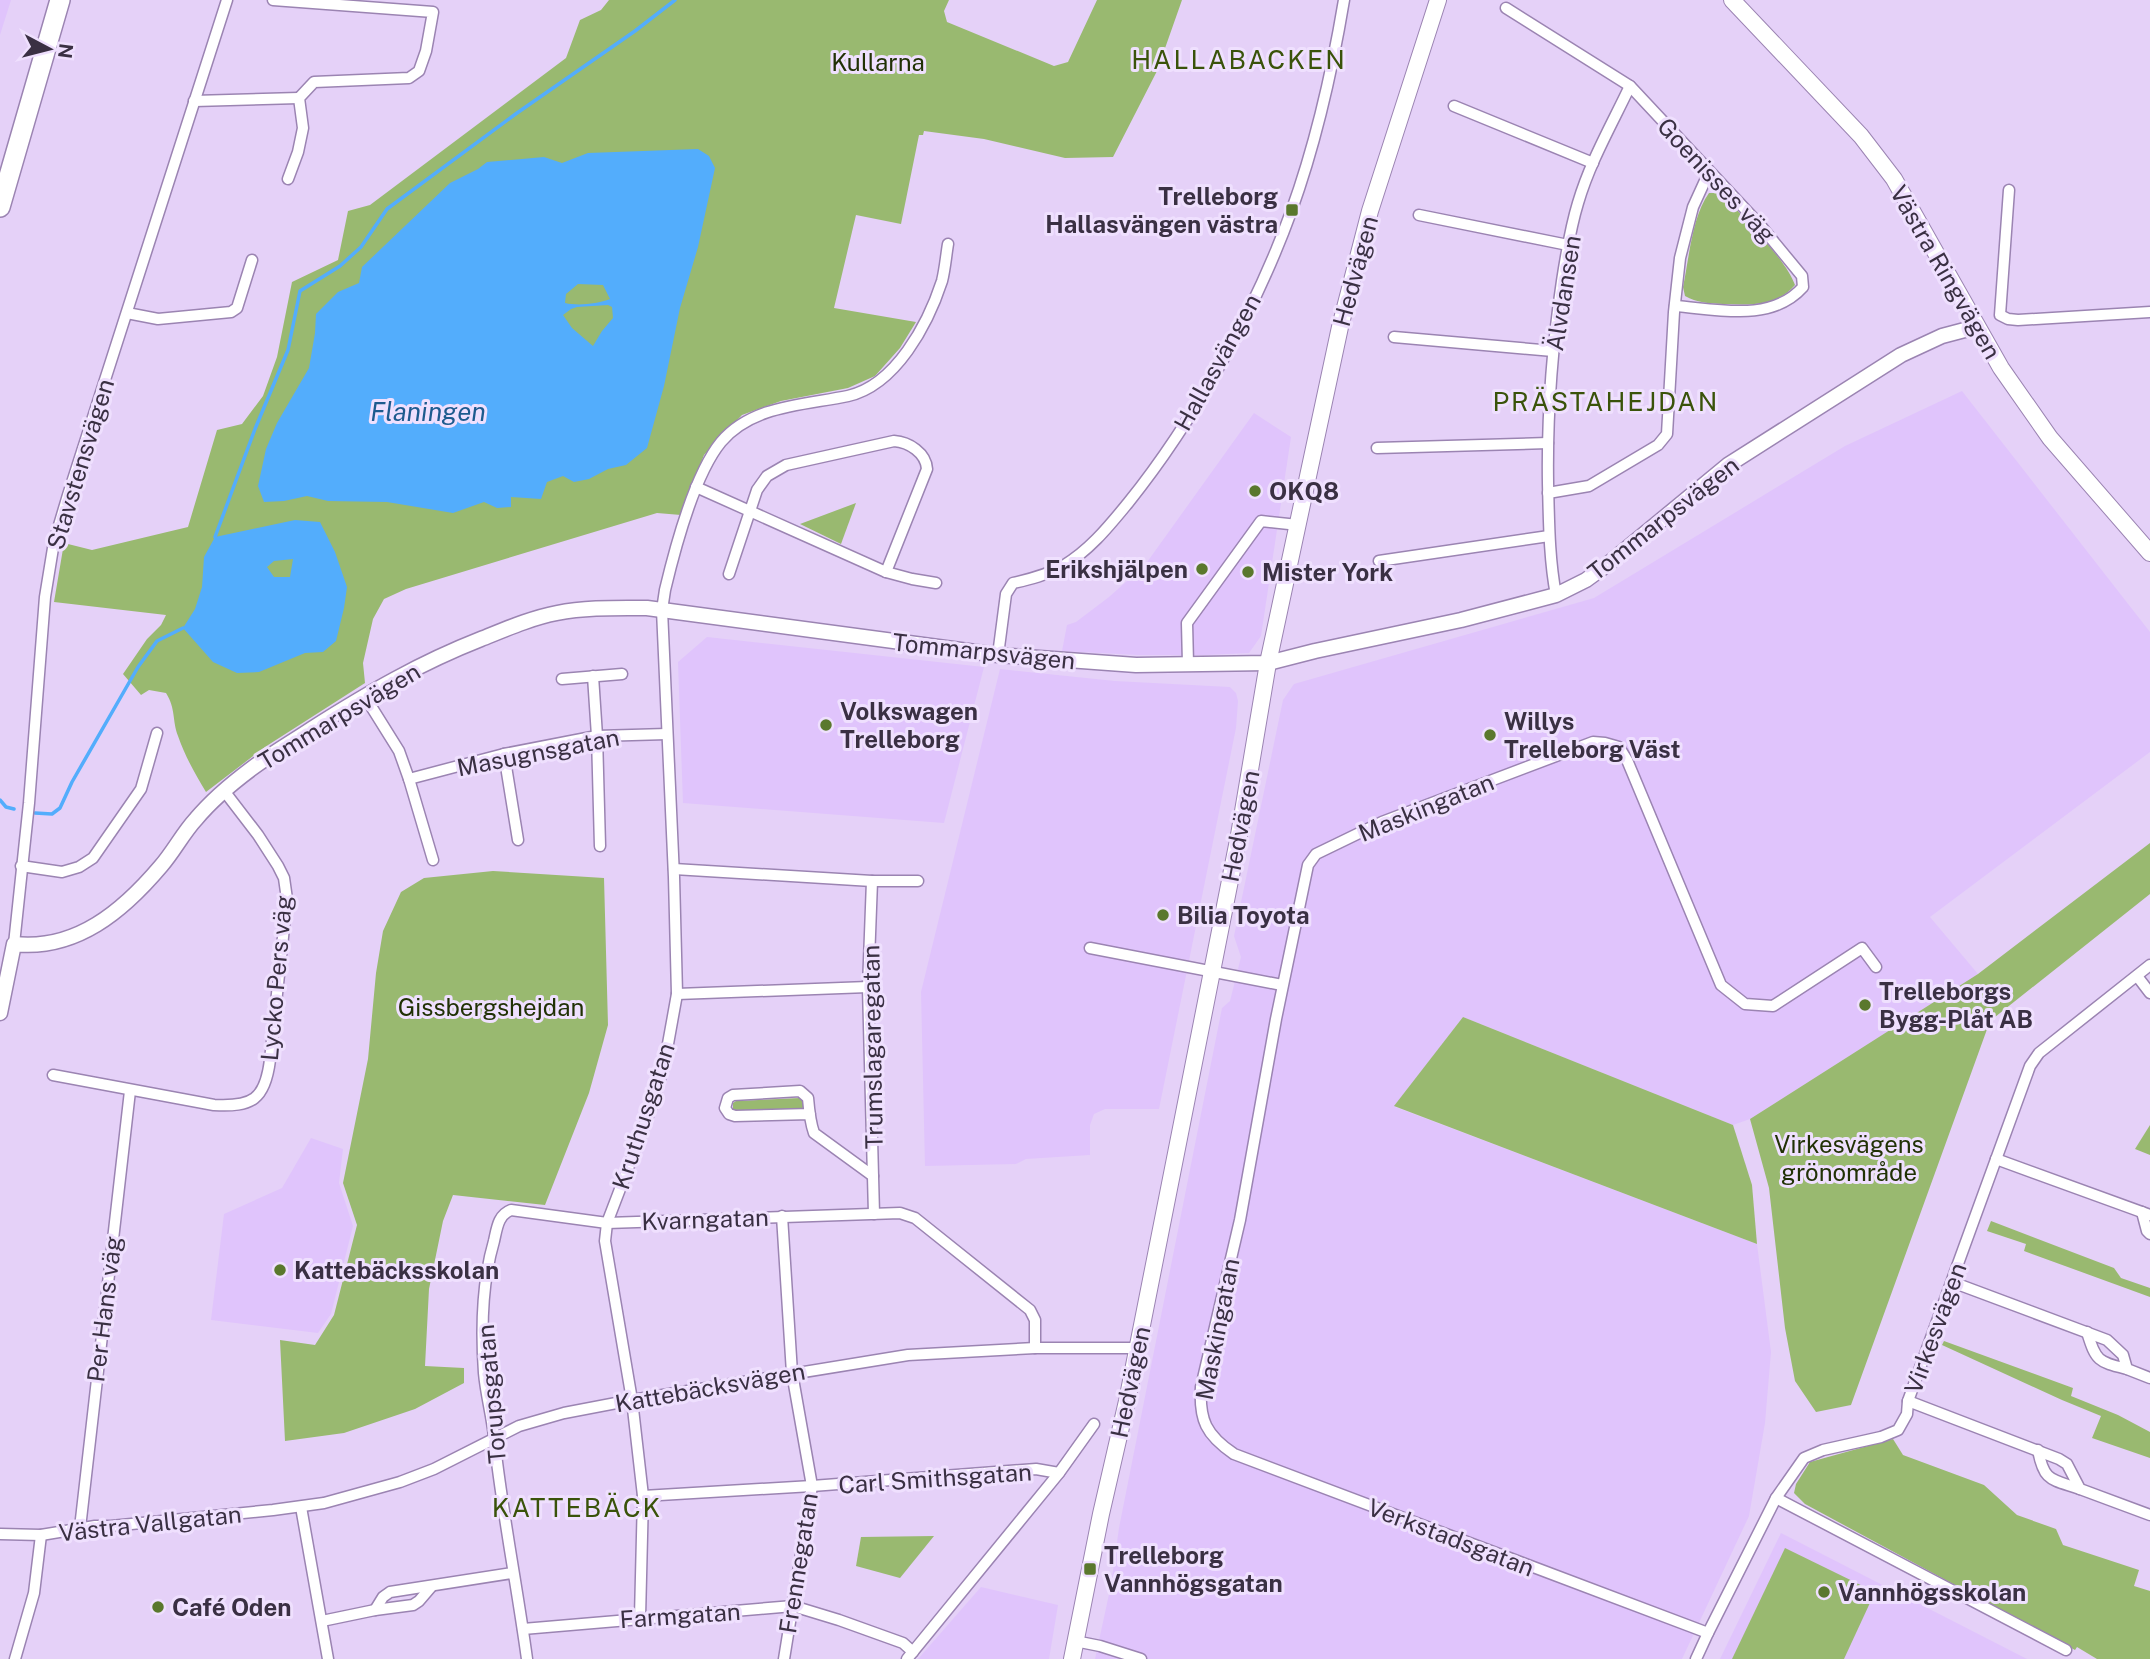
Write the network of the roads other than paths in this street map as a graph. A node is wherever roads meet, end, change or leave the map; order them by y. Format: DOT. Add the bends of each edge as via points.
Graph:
graph roads {
  1 [pos="60,0"];
  2 [pos="228,0"];
  3 [pos="273,0"];
  4 [pos="1344,0"];
  5 [pos="1438,0"];
  6 [pos="1732,0"];
  7 [pos="1506,8"];
  8 [pos="1630,86"];
  9 [pos="299,97"];
  10 [pos="194,102"];
  11 [pos="1454,106"];
  12 [pos="1593,163"];
  13 [pos="1709,172"];
  14 [pos="288,179"];
  15 [pos="2009,190"];
  16 [pos="0,207"];
  17 [pos="1419,215"];
  18 [pos="948,244"];
  19 [pos="1568,245"];
  20 [pos="252,260"];
  21 [pos="1675,306"];
  22 [pos="2150,312"];
  23 [pos="127,313"];
  24 [pos="1976,327"];
  25 [pos="1394,337"];
  26 [pos="1553,351"];
  27 [pos="1548,443"];
  28 [pos="1377,448"];
  29 [pos="696,487"];
  30 [pos="1548,493"];
  31 [pos="750,510"];
  32 [pos="1298,524"];
  33 [pos="1549,536"];
  34 [pos="2150,552"];
  35 [pos="1379,561"];
  36 [pos="886,572"];
  37 [pos="729,573"];
  38 [pos="936,583"];
  39 [pos="1556,595"];
  40 [pos="662,610"];
  41 [pos="998,655"];
  42 [pos="1268,663"];
  43 [pos="1188,664"];
  44 [pos="622,674"];
  45 [pos="593,676"];
  46 [pos="562,679"];
  47 [pos="364,695"];
  48 [pos="157,733"];
  49 [pos="667,733"];
  50 [pos="597,736"];
  51 [pos="504,754"];
  52 [pos="410,779"];
  53 [pos="225,792"];
  54 [pos="518,840"];
  55 [pos="600,846"];
  56 [pos="433,860"];
  57 [pos="21,866"];
  58 [pos="674,869"];
  59 [pos="872,881"];
  60 [pos="918,881"];
  61 [pos="14,944"];
  62 [pos="1090,948"];
  63 [pos="5,965"];
  64 [pos="2150,965"];
  65 [pos="1876,967"];
  66 [pos="1211,972"];
  67 [pos="2137,975"];
  68 [pos="1282,985"];
  69 [pos="868,987"];
  70 [pos="2150,993"];
  71 [pos="677,994"];
  72 [pos="0,1013"];
  73 [pos="53,1075"];
  74 [pos="131,1091"];
  75 [pos="810,1114"];
  76 [pos="1996,1159"];
  77 [pos="873,1176"];
  78 [pos="504,1213"];
  79 [pos="2146,1213"];
  80 [pos="874,1214"];
  81 [pos="782,1216"];
  82 [pos="607,1223"];
  83 [pos="2150,1234"];
  84 [pos="1952,1282"];
  85 [pos="2087,1332"];
  86 [pos="1035,1348"];
  87 [pos="1137,1348"];
  88 [pos="2127,1369"];
  89 [pos="792,1373"];
  90 [pos="2150,1378"];
  91 [pos="632,1400"];
  92 [pos="1908,1401"];
  93 [pos="1094,1424"];
  94 [pos="1205,1424"];
  95 [pos="494,1438"];
  96 [pos="2038,1450"];
  97 [pos="1059,1473"];
  98 [pos="812,1486"];
  99 [pos="2080,1489"];
  100 [pos="643,1496"];
  101 [pos="1776,1498"];
  102 [pos="301,1507"];
  103 [pos="2150,1515"];
  104 [pos="80,1528"];
  105 [pos="0,1534"];
  106 [pos="41,1535"];
  107 [pos="512,1573"];
  108 [pos="793,1606"];
  109 [pos="640,1618"];
  110 [pos="322,1621"];
  111 [pos="523,1629"];
  112 [pos="1708,1633"];
  113 [pos="1075,1641"];
  114 [pos="2066,1650"];
  115 [pos="910,1655"];
  116 [pos="15,1659"];
  117 [pos="328,1659"];
  118 [pos="527,1659"];
  119 [pos="784,1659"];
  120 [pos="1072,1659"];
  121 [pos="1141,1659"];
  122 [pos="1696,1659"];
  1 -- 16 [label="highway"];
  2 -- 10 [label="street, Stavstensvägen"];
  3 -- 9 [label="street" via="433,12 419,71 409,78 314,82"];
  4 -- 41 [label="street, Hallasvängen" via="1323,107 1292,210 1230,346 1149,477 1103,533 1064,565 1013,583 1006,594"];
  5 -- 32 [label="main road, Hedvägen" via="1353,270"];
  6 -- 24 [label="main road, Västra Ringvägen" via="1861,136 1895,179"];
  7 -- 8 [label="street, Goenisses väg"];
  8 -- 12 [label="street, Älvdansen"];
  8 -- 13 [label="street, Goenisses väg"];
  9 -- 10 [label="street"];
  9 -- 14 [label="street" via="303,128"];
  10 -- 23 [label="street, Stavstensvägen"];
  11 -- 12 [label="street"];
  12 -- 19 [label="street, Älvdansen"];
  13 -- 21 [label="street" via="1693,207 1680,258"];
  13 -- 21 [label="street, Goenisses väg" via="1802,276 1803,287 1780,304 1758,311"];
  15 -- 22 [label="street" via="2000,315 2018,320"];
  17 -- 19 [label="street"];
  18 -- 29 [label="street, Kruthusgatan" via="942,279 927,316 893,369 851,395 788,406 735,429 721,442"];
  19 -- 26 [label="street, Älvdansen"];
  20 -- 23 [label="street" via="237,308 231,312 158,319"];
  21 -- 30 [label="street" via="1667,434 1658,445 1588,486"];
  23 -- 57 [label="street, Stavstensvägen" via="54,542"];
  24 -- 34 [label="main road, Västra Ringvägen" via="2050,438"];
  24 -- 39 [label="street, Tommarpsvägen" via="1901,355 1728,465 1608,564"];
  25 -- 26 [label="street"];
  26 -- 27 [label="street, Älvdansen"];
  27 -- 28 [label="street"];
  27 -- 30 [label="street, Älvdansen"];
  29 -- 31 [label="street"];
  29 -- 40 [label="street, Kruthusgatan"];
  30 -- 33 [label="street, Älvdansen"];
  31 -- 36 [label="street"];
  31 -- 36 [label="street" via="767,476 786,465 903,442 919,452 927,469"];
  31 -- 37 [label="street"];
  32 -- 42 [label="main road, Hedvägen"];
  32 -- 43 [label="street" via="1261,522 1187,623"];
  33 -- 35 [label="street"];
  33 -- 39 [label="street, Älvdansen"];
  36 -- 38 [label="street"];
  39 -- 42 [label="street, Tommarpsvägen"];
  40 -- 41 [label="street, Tommarpsvägen"];
  40 -- 47 [label="street, Tommarpsvägen" via="557,613 450,651"];
  40 -- 49 [label="street, Kruthusgatan"];
  41 -- 43 [label="street, Tommarpsvägen"];
  42 -- 43 [label="street, Tommarpsvägen"];
  42 -- 66 [label="main road, Hedvägen"];
  44 -- 45 [label="street"];
  45 -- 46 [label="street"];
  45 -- 50 [label="street"];
  47 -- 52 [label="street" via="399,751"];
  47 -- 53 [label="street, Tommarpsvägen" via="270,756"];
  48 -- 57 [label="street" via="141,789 93,858 62,872"];
  49 -- 50 [label="street, Masugnsgatan"];
  49 -- 58 [label="street, Kruthusgatan"];
  50 -- 51 [label="street, Masugnsgatan"];
  50 -- 55 [label="street"];
  51 -- 52 [label="street, Masugnsgatan"];
  51 -- 54 [label="street"];
  52 -- 56 [label="street"];
  53 -- 61 [label="street, Tommarpsvägen" via="193,821 135,894 94,927 63,942"];
  53 -- 74 [label="street, Lycko Pers väg" via="284,878 287,899 264,1087 253,1100 235,1106"];
  57 -- 61 [label="street, Stavstensvägen"];
  58 -- 59 [label="street"];
  58 -- 71 [label="street, Kruthusgatan"];
  59 -- 60 [label="street"];
  59 -- 69 [label="street, Trumslagaregatan"];
  61 -- 63 [label="street"];
  62 -- 66 [label="street"];
  63 -- 72 [label="street"];
  64 -- 67 [label="street, Virkesvägen"];
  65 -- 68 [label="street, Maskingatan" via="1862,948 1773,1006 1745,1004 1721,985 1627,760 1619,747 1593,742 1382,822 1316,854 1308,865"];
  66 -- 68 [label="street"];
  66 -- 87 [label="main road, Hedvägen"];
  67 -- 70 [label="street"];
  67 -- 76 [label="street, Virkesvägen" via="2039,1053"];
  68 -- 94 [label="street, Maskingatan" via="1240,1220 1201,1387"];
  69 -- 71 [label="street"];
  69 -- 77 [label="street, Trumslagaregatan"];
  71 -- 82 [label="street, Kruthusgatan" via="664,1066"];
  73 -- 74 [label="street, Lycko Pers väg"];
  74 -- 104 [label="street, Per Hans väg"];
  75 -- 75 [label="street" via="808,1098 800,1091 733,1095 725,1108 735,1116"];
  75 -- 77 [label="street" via="814,1133"];
  76 -- 79 [label="street"];
  76 -- 84 [label="street, Virkesvägen"];
  77 -- 80 [label="street, Trumslagaregatan"];
  78 -- 82 [label="street, Kvarngatan" via="511,1210"];
  78 -- 95 [label="street, Torupsgatan" via="491,1250 484,1303 484,1374"];
  79 -- 83 [label="street"];
  80 -- 81 [label="street, Kvarngatan"];
  80 -- 86 [label="street, Kvarngatan" via="900,1213 915,1218 1030,1310 1035,1320"];
  81 -- 82 [label="street, Kvarngatan"];
  81 -- 89 [label="street, Frennegatan"];
  82 -- 91 [label="street, Kruthusgatan" via="605,1241"];
  84 -- 85 [label="street"];
  84 -- 92 [label="street, Virkesvägen"];
  85 -- 88 [label="street" via="2115,1345"];
  85 -- 88 [label="street" via="2098,1359"];
  86 -- 87 [label="street, Kattebäcksvägen"];
  86 -- 89 [label="street, Kattebäcksvägen" via="908,1355"];
  87 -- 113 [label="main road, Hedvägen"];
  88 -- 90 [label="street"];
  89 -- 91 [label="street, Kattebäcksvägen"];
  89 -- 98 [label="street, Frennegatan"];
  91 -- 95 [label="street, Kattebäcksvägen" via="564,1413"];
  91 -- 100 [label="street, Kruthusgatan"];
  92 -- 96 [label="street"];
  92 -- 101 [label="street, Virkesvägen" via="1898,1430 1804,1458"];
  93 -- 97 [label="street"];
  94 -- 112 [label="street, Verkstadsgatan" via="1216,1442 1234,1454"];
  95 -- 102 [label="street, Kattebäcksvägen" via="400,1482"];
  95 -- 107 [label="street, Torupsgatan"];
  96 -- 99 [label="street" via="2067,1464"];
  96 -- 99 [label="street" via="2045,1475"];
  97 -- 98 [label="street, Carl Smithsgatan" via="1037,1469"];
  97 -- 115 [label="street"];
  98 -- 100 [label="street, Carl Smithsgatan"];
  98 -- 108 [label="street, Frennegatan"];
  99 -- 103 [label="street"];
  100 -- 109 [label="street, Kruthusgatan"];
  101 -- 112 [label="street, Virkesvägen"];
  101 -- 114 [label="street"];
  102 -- 104 [label="street, Västra Vallgatan"];
  102 -- 110 [label="street"];
  104 -- 106 [label="street, Västra Vallgatan"];
  105 -- 106 [label="street, Västra Vallgatan"];
  106 -- 116 [label="street" via="34,1592"];
  107 -- 110 [label="street" via="390,1592 375,1610"];
  107 -- 111 [label="street, Torupsgatan"];
  108 -- 109 [label="street, Farmgatan"];
  108 -- 115 [label="street, Farmgatan" via="903,1643"];
  108 -- 119 [label="street, Frennegatan"];
  109 -- 111 [label="street, Farmgatan"];
  110 -- 117 [label="street"];
  111 -- 118 [label="street, Torupsgatan"];
  112 -- 122 [label="street, Virkesvägen"];
  113 -- 120 [label="main road, Hedvägen"];
  113 -- 121 [label="street"];
}
